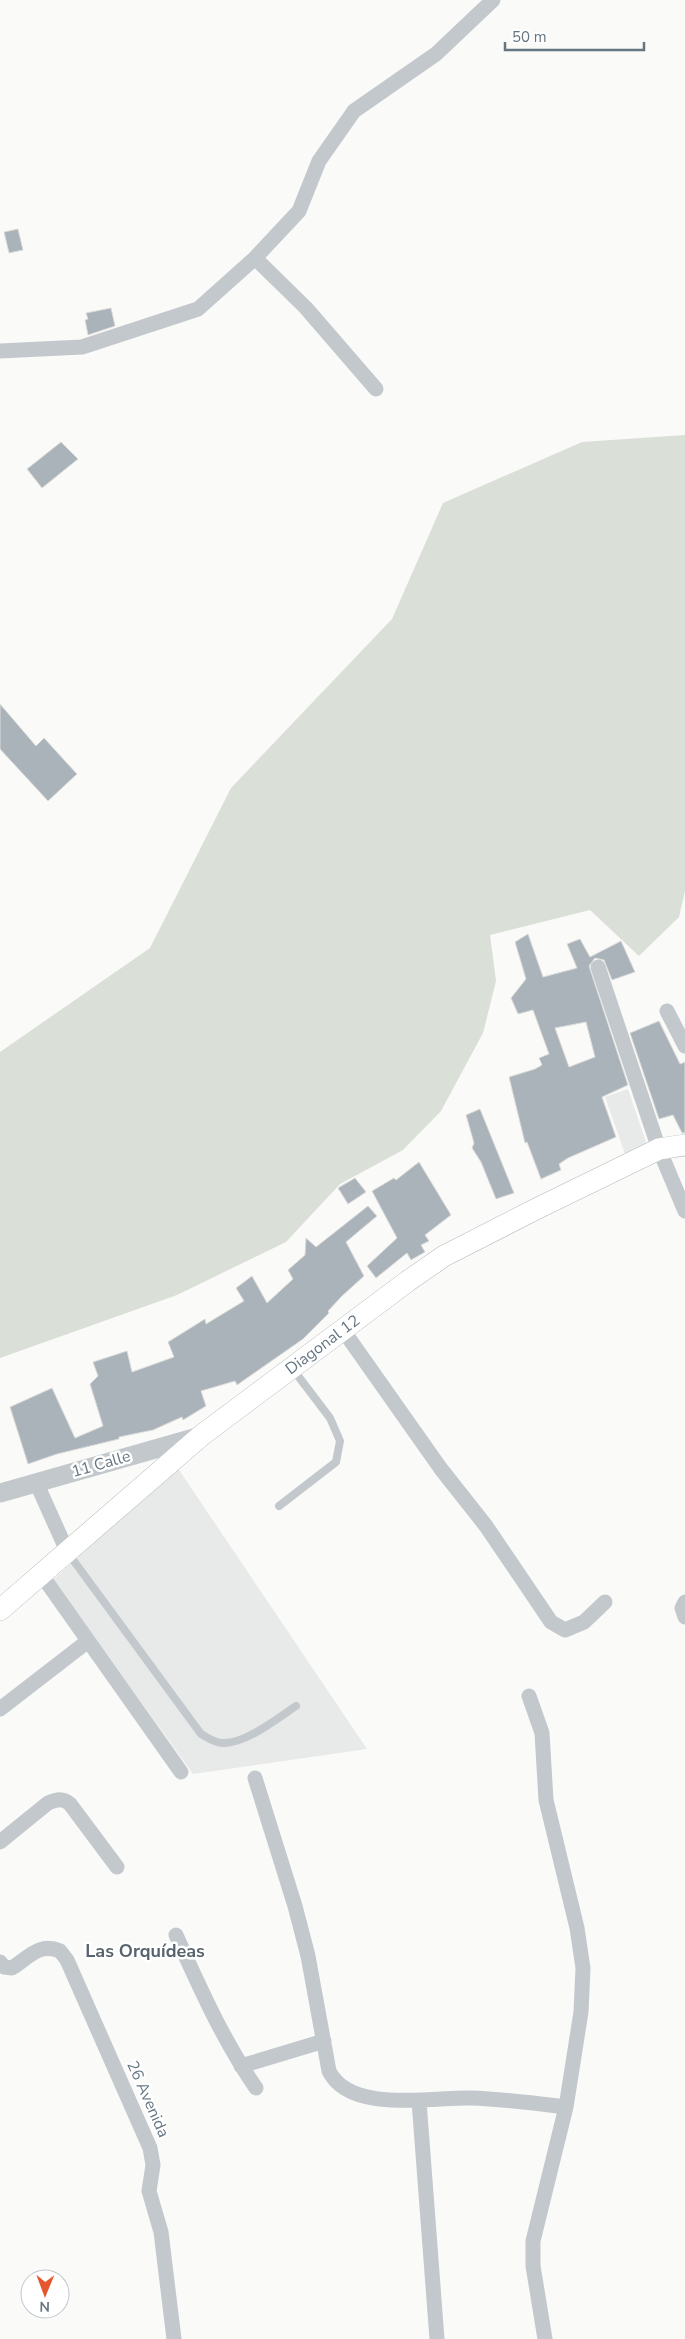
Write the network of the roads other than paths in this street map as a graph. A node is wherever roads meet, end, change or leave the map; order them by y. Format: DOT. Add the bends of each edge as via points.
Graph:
graph roads {
  1 [pos="493,0"];
  2 [pos="255,258"];
  3 [pos="0,351"];
  4 [pos="376,389"];
  5 [pos="598,967"];
  6 [pos="667,1011"];
  7 [pos="685,1046"];
  8 [pos="685,1145"];
  9 [pos="659,1149"];
  10 [pos="685,1211"];
  11 [pos="343,1330"];
  12 [pos="292,1368"];
  13 [pos="202,1436"];
  14 [pos="36,1482"];
  15 [pos="0,1493"];
  16 [pos="279,1506"];
  17 [pos="67,1551"];
  18 [pos="41,1574"];
  19 [pos="605,1602"];
  20 [pos="685,1602"];
  21 [pos="0,1610"];
  22 [pos="685,1616"];
  23 [pos="88,1641"];
  24 [pos="530,1696"];
  25 [pos="296,1706"];
  26 [pos="0,1709"];
  27 [pos="181,1772"];
  28 [pos="255,1778"];
  29 [pos="0,1842"];
  30 [pos="117,1867"];
  31 [pos="176,1936"];
  32 [pos="0,1962"];
  33 [pos="324,2041"];
  34 [pos="241,2066"];
  35 [pos="256,2088"];
  36 [pos="419,2102"];
  37 [pos="566,2106"];
  38 [pos="174,2339"];
  39 [pos="437,2339"];
  40 [pos="545,2339"];
  1 -- 2 [label="street" via="436,54 354,111 319,160 299,211"];
  2 -- 3 [label="street" via="198,309 82,347"];
  2 -- 4 [label="street" via="306,308"];
  5 -- 9 [label="street"];
  6 -- 7 [label="street"];
  8 -- 9 [label="main road, Diagonal 12"];
  9 -- 10 [label="street"];
  9 -- 11 [label="main road, Diagonal 12" via="444,1256"];
  11 -- 12 [label="main road, Diagonal 12"];
  11 -- 19 [label="street" via="552,1622 565,1630 584,1622"];
  12 -- 13 [label="main road, Diagonal 12"];
  12 -- 16 [label="lane" via="330,1418 340,1441 336,1462"];
  13 -- 14 [label="street, 11 Calle"];
  13 -- 17 [label="main road, Diagonal 12"];
  14 -- 15 [label="street, 11 Calle"];
  14 -- 17 [label="street"];
  17 -- 18 [label="main road, Diagonal 12"];
  17 -- 25 [label="lane" via="202,1734 212,1741 223,1743 244,1738"];
  18 -- 21 [label="main road, Diagonal 12"];
  18 -- 23 [label="street"];
  20 -- 22 [label="street" via="682,1608"];
  23 -- 26 [label="street"];
  23 -- 27 [label="street"];
  24 -- 37 [label="street" via="542,1733 546,1800 577,1928 583,1968 581,2012"];
  28 -- 33 [label="street" via="295,1906"];
  29 -- 30 [label="street" via="48,1803 64,1800"];
  31 -- 34 [label="street" via="212,2014"];
  32 -- 38 [label="street, 26 Avenida" via="4,1967 12,1968 34,1951 47,1948 60,1951 66,1960 150,2148 153,2165 149,2191 161,2232"];
  33 -- 34 [label="street"];
  33 -- 36 [label="street" via="329,2071 339,2085 367,2095"];
  34 -- 35 [label="street"];
  36 -- 37 [label="street" via="468,2098"];
  36 -- 39 [label="street"];
  37 -- 40 [label="street" via="533,2241 533,2266"];
}
